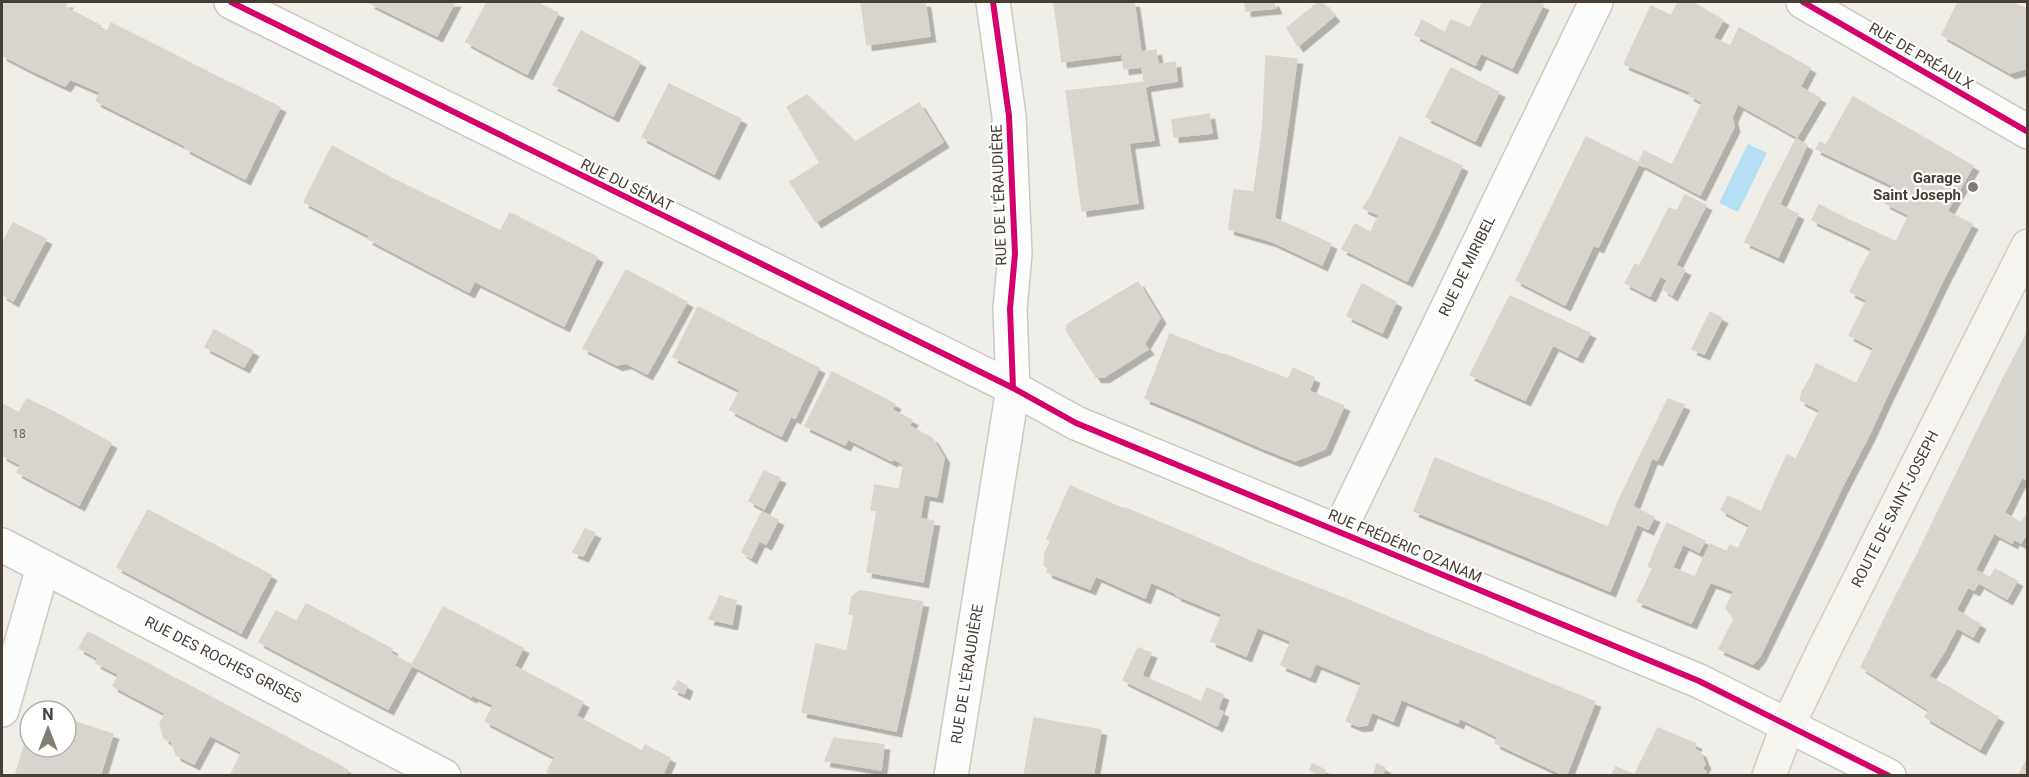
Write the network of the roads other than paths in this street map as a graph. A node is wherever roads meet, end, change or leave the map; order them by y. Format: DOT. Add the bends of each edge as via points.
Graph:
graph roads {
  1 [pos="231,2"];
  2 [pos="993,2"];
  3 [pos="1596,2"];
  4 [pos="1803,2"];
  5 [pos="2028,132"];
  6 [pos="2028,246"];
  7 [pos="1013,388"];
  8 [pos="1339,531"];
  9 [pos="2,545"];
  10 [pos="43,567"];
  11 [pos="2,710"];
  12 [pos="1788,724"];
  13 [pos="444,776"];
  14 [pos="951,776"];
  15 [pos="1769,776"];
  16 [pos="1888,776"];
  1 -- 7 [label="street, RUE DU SÉNAT"];
  2 -- 7 [label="street, RUE DE L'ÉRAUDIÈRE" via="1009,116 1015,254 1010,309"];
  3 -- 8 [label="street, RUE DE MIRIBEL"];
  4 -- 5 [label="street, RUE DE PRÉAULX"];
  6 -- 12 [label="street, ROUTE DE SAINT-JOSEPH"];
  7 -- 8 [label="street, RUE FRÉDÉRIC OZANAM" via="1076,423"];
  7 -- 14 [label="street, RUE DE L'ÉRAUDIÈRE"];
  8 -- 12 [label="street, RUE FRÉDÉRIC OZANAM" via="1699,681"];
  9 -- 10 [label="street, RUE DES ROCHES GRISES"];
  10 -- 11 [label="street"];
  10 -- 13 [label="street, RUE DES ROCHES GRISES"];
  12 -- 15 [label="street, ROUTE DE SAINT-JOSEPH"];
  12 -- 16 [label="street, RUE FRÉDÉRIC OZANAM"];
}
